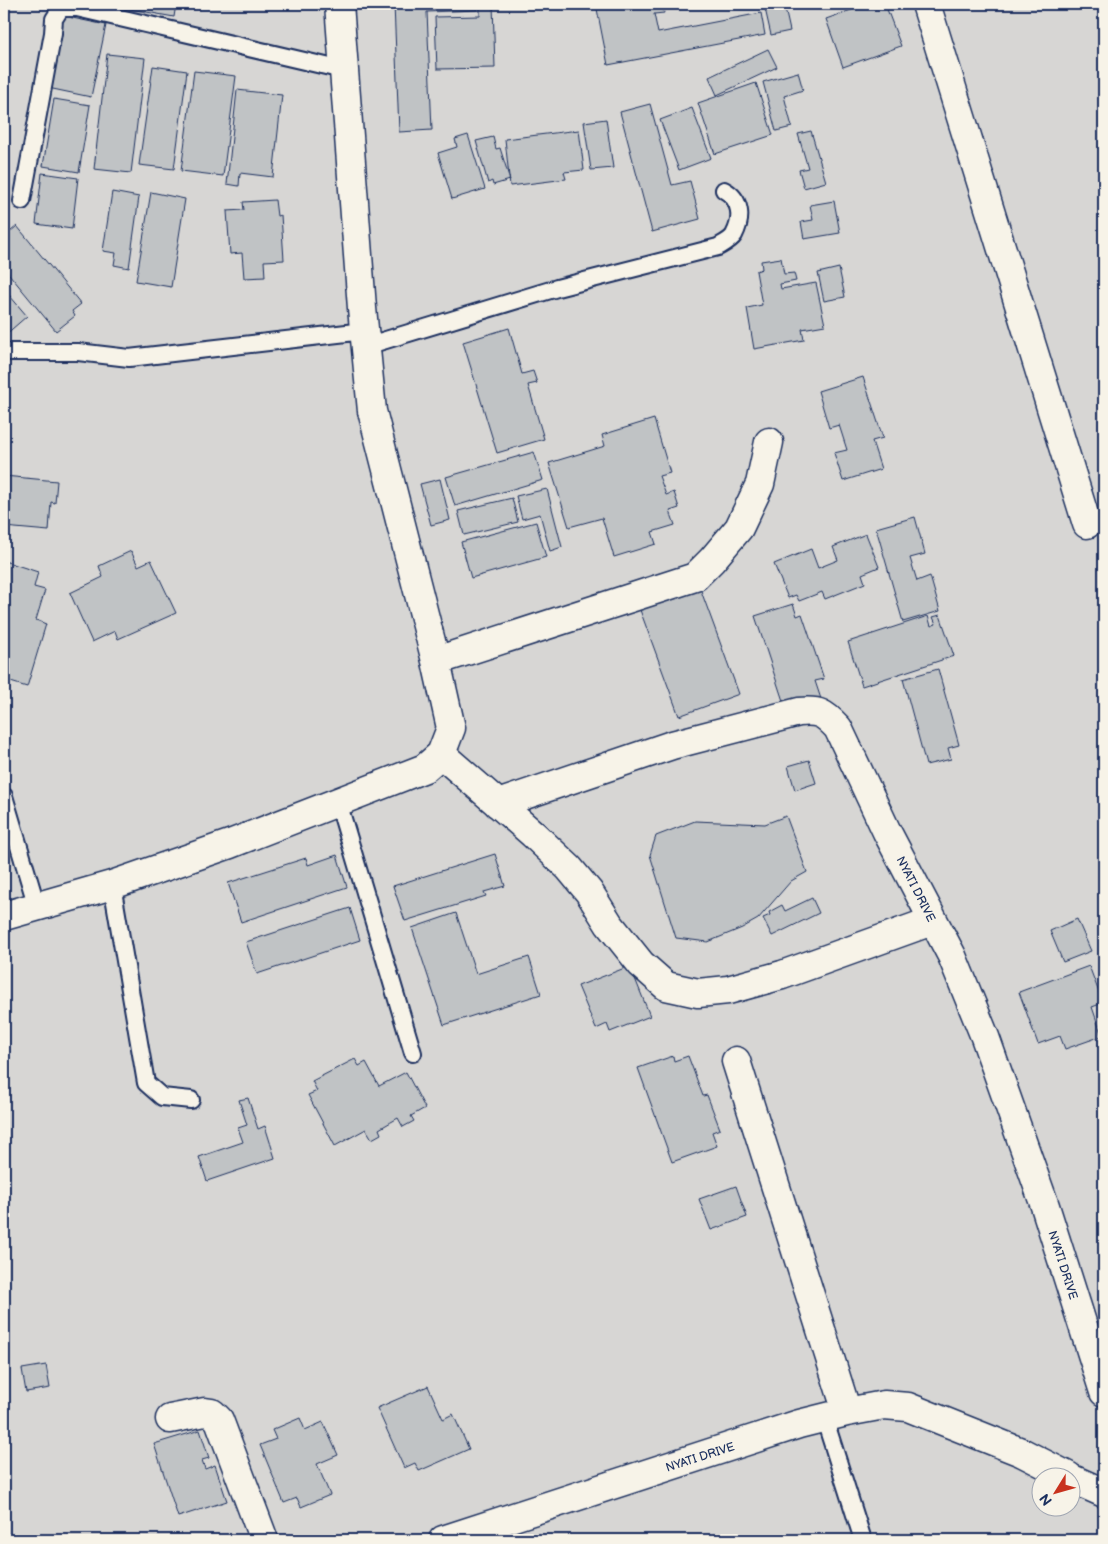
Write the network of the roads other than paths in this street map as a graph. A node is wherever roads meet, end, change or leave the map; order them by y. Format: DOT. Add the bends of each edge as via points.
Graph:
graph roads {
  1 [pos="339,4"];
  2 [pos="926,4"];
  3 [pos="343,70"];
  4 [pos="724,190"];
  5 [pos="22,201"];
  6 [pos="365,338"];
  7 [pos="10,352"];
  8 [pos="769,442"];
  9 [pos="1087,524"];
  10 [pos="436,661"];
  11 [pos="441,754"];
  12 [pos="4,796"];
  13 [pos="338,802"];
  14 [pos="498,804"];
  15 [pos="112,885"];
  16 [pos="37,907"];
  17 [pos="4,916"];
  18 [pos="932,921"];
  19 [pos="413,1053"];
  20 [pos="736,1061"];
  21 [pos="191,1100"];
  22 [pos="1104,1392"];
  23 [pos="835,1415"];
  24 [pos="170,1419"];
  25 [pos="1048,1466"];
  26 [pos="1080,1482"];
  27 [pos="1104,1493"];
  28 [pos="264,1540"];
  29 [pos="443,1540"];
  30 [pos="863,1540"];
  1 -- 3 [label="street"];
  2 -- 9 [label="street"];
  3 -- 5 [label="lane" via="77,8 61,8 54,19"];
  3 -- 6 [label="street"];
  4 -- 6 [label="lane" via="733,195 740,212 734,236 718,247"];
  6 -- 7 [label="lane" via="129,358 78,352"];
  6 -- 10 [label="street" via="372,411"];
  8 -- 10 [label="street" via="760,484 739,528 695,577"];
  10 -- 11 [label="street" via="451,728"];
  11 -- 13 [label="street" via="425,768"];
  11 -- 14 [label="street"];
  12 -- 16 [label="lane"];
  13 -- 15 [label="street"];
  13 -- 19 [label="lane"];
  14 -- 18 [label="street" via="569,868 636,958 666,986 698,993 728,990 782,975"];
  14 -- 18 [label="street, NYATI DRIVE" via="672,745 799,712 822,713 838,728"];
  15 -- 16 [label="street"];
  15 -- 21 [label="lane" via="146,1084 162,1098"];
  16 -- 17 [label="street"];
  18 -- 22 [label="street, NYATI DRIVE" via="952,956 985,1037"];
  20 -- 23 [label="street"];
  23 -- 25 [label="street, NYATI DRIVE" via="884,1405 908,1407"];
  23 -- 29 [label="street, NYATI DRIVE"];
  23 -- 30 [label="lane"];
  24 -- 28 [label="street" via="205,1412 212,1413 219,1420"];
  26 -- 27 [label="street, NYATI DRIVE"];
}
